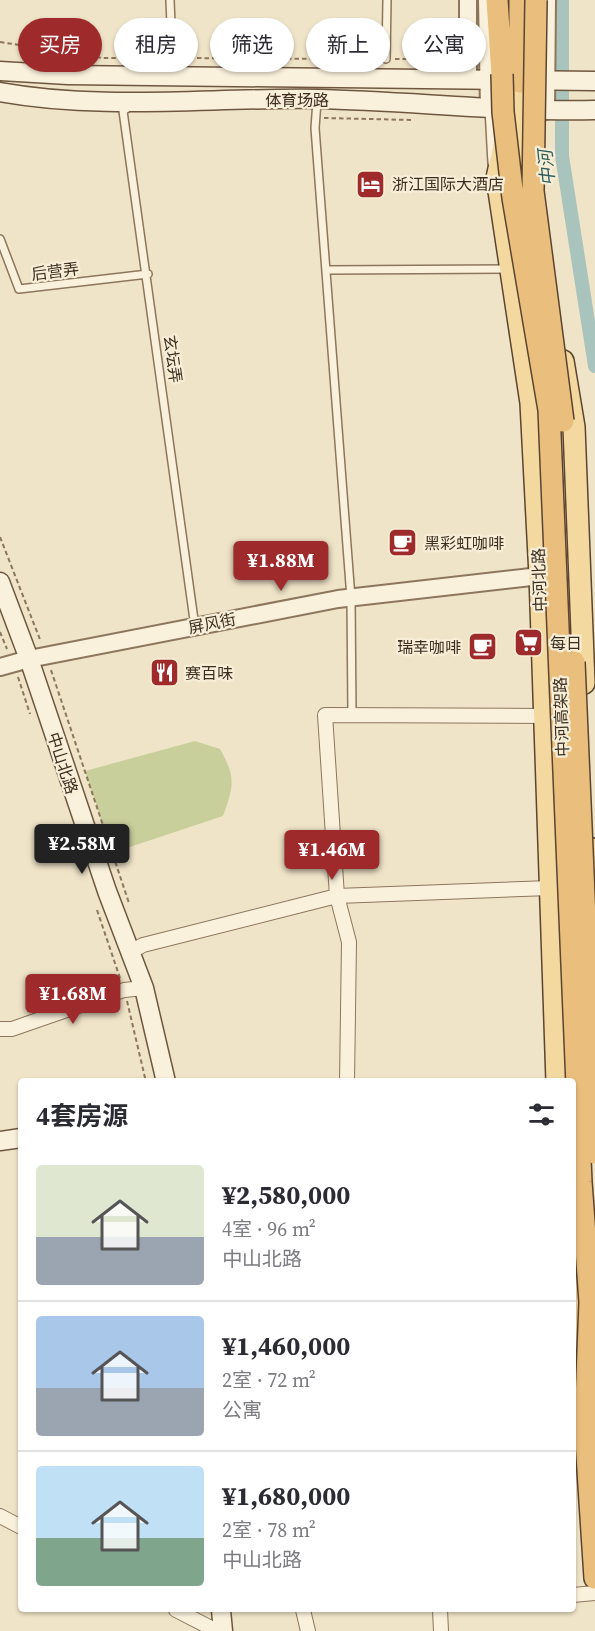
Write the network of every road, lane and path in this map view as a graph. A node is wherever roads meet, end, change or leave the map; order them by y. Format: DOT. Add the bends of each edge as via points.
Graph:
graph roads {
  1 [pos="170,0"];
  2 [pos="387,0"];
  3 [pos="468,0"];
  4 [pos="487,0"];
  5 [pos="497,0"];
  6 [pos="502,0"];
  7 [pos="512,0"];
  8 [pos="520,0"];
  9 [pos="536,0"];
  10 [pos="547,0"];
  11 [pos="171,18"];
  12 [pos="387,18"];
  13 [pos="547,31"];
  14 [pos="0,42"];
  15 [pos="114,59"];
  16 [pos="306,61"];
  17 [pos="198,66"];
  18 [pos="198,68"];
  19 [pos="0,71"];
  20 [pos="114,71"];
  21 [pos="365,72"];
  22 [pos="509,76"];
  23 [pos="365,78"];
  24 [pos="468,79"];
  25 [pos="547,80"];
  26 [pos="593,80"];
  27 [pos="0,92"];
  28 [pos="317,99"];
  29 [pos="136,103"];
  30 [pos="489,109"];
  31 [pos="517,110"];
  32 [pos="593,110"];
  33 [pos="546,116"];
  34 [pos="543,143"];
  35 [pos="497,178"];
  36 [pos="542,178"];
  37 [pos="544,202"];
  38 [pos="0,238"];
  39 [pos="547,262"];
  40 [pos="510,269"];
  41 [pos="326,270"];
  42 [pos="148,274"];
  43 [pos="540,576"];
  44 [pos="0,582"];
  45 [pos="351,598"];
  46 [pos="195,627"];
  47 [pos="0,632"];
  48 [pos="14,663"];
  49 [pos="352,715"];
  50 [pos="544,716"];
  51 [pos="33,720"];
  52 [pos="550,888"];
  53 [pos="337,896"];
  54 [pos="94,900"];
  55 [pos="595,902"];
  56 [pos="130,952"];
  57 [pos="144,988"];
  58 [pos="124,990"];
  59 [pos="0,1029"];
  60 [pos="145,1078"];
  61 [pos="165,1078"];
  62 [pos="347,1078"];
  63 [pos="557,1078"];
  64 [pos="576,1106"];
  65 [pos="595,1107"];
  66 [pos="595,1127"];
  67 [pos="576,1128"];
  68 [pos="18,1138"];
  69 [pos="0,1141"];
  70 [pos="18,1151"];
  71 [pos="595,1153"];
  72 [pos="0,1154"];
  73 [pos="590,1302"];
  74 [pos="576,1309"];
  75 [pos="578,1339"];
  76 [pos="595,1365"];
  77 [pos="595,1474"];
  78 [pos="0,1516"];
  79 [pos="18,1525"];
  80 [pos="595,1578"];
  81 [pos="595,1593"];
  82 [pos="576,1595"];
  83 [pos="180,1612"];
  84 [pos="221,1612"];
  85 [pos="303,1612"];
  86 [pos="440,1612"];
  87 [pos="217,1631"];
  88 [pos="223,1631"];
  89 [pos="308,1631"];
  90 [pos="441,1631"];
  1 -- 11 [label="lane"];
  2 -- 12 [label="lane"];
  3 -- 24 [label="street"];
  4 -- 22 [label="street"];
  5 -- 22 [label="highway"];
  6 -- 22 [label="highway, 中河高架路"];
  7 -- 22 [label="highway"];
  8 -- 22 [label="highway"];
  9 -- 71 [label="highway, 中河高架路, bridge" via="533,191 563,406"];
  10 -- 13 [label="street"];
  13 -- 22 [label="street"];
  13 -- 25 [label="street"];
  14 -- 15 [label="path"];
  16 -- 17 [label="path"];
  18 -- 23 [label="main road, 体育场路"];
  19 -- 20 [label="main road, 体育场路" via="68,75"];
  21 -- 23 [label="lane"];
  22 -- 24 [label="main road, 体育场路"];
  22 -- 25 [label="main road, 体育场路"];
  22 -- 30 [label="street"];
  22 -- 31 [label="main road, 中河北路"];
  22 -- 73 [label="highway, 中河高架路, bridge" via="503,112 513,198 549,410 580,1170"];
  23 -- 24 [label="main road, 体育场路"];
  25 -- 26 [label="main road, 体育场路"];
  25 -- 33 [label="street"];
  27 -- 29 [label="main road, 体育场路" via="47,99"];
  28 -- 29 [label="main road, 体育场路"];
  28 -- 30 [label="main road, 体育场路"];
  28 -- 41 [label="lane" via="315,128"];
  29 -- 42 [label="lane, 玄坛弄" via="123,111"];
  30 -- 31 [label="main road, 体育场路"];
  30 -- 35 [label="lane" via="492,162"];
  31 -- 33 [label="main road, 体育场路"];
  31 -- 35 [label="main road, 中河北路"];
  31 -- 39 [label="main road, 中河北路" via="523,188"];
  32 -- 33 [label="main road, 体育场路"];
  34 -- 36 [label="lane"];
  35 -- 40 [label="main road, 中河北路"];
  37 -- 39 [label="lane"];
  38 -- 42 [label="lane, 后营弄" via="19,289"];
  39 -- 55 [label="main road, 中河北路" via="574,427"];
  40 -- 41 [label="lane"];
  40 -- 43 [label="main road, 中河北路" via="531,403"];
  41 -- 45 [label="lane"];
  42 -- 46 [label="lane, 玄坛弄"];
  43 -- 45 [label="street, 屏风街"];
  43 -- 50 [label="main road, 中河北路"];
  44 -- 48 [label="main road, 中山北路"];
  45 -- 46 [label="street, 屏风街"];
  45 -- 49 [label="lane"];
  46 -- 48 [label="street, 屏风街"];
  47 -- 48 [label="path"];
  48 -- 51 [label="path"];
  48 -- 56 [label="main road, 中山北路"];
  49 -- 50 [label="street"];
  49 -- 53 [label="street" via="325,715"];
  50 -- 52 [label="main road, 中河北路"];
  52 -- 53 [label="street"];
  52 -- 63 [label="main road, 中河北路"];
  53 -- 56 [label="street" via="143,945"];
  53 -- 62 [label="street" via="349,942"];
  54 -- 58 [label="path"];
  56 -- 57 [label="main road, 中山北路"];
  57 -- 58 [label="street"];
  57 -- 61 [label="main road, 中山北路"];
  58 -- 59 [label="street" via="12,1029"];
  58 -- 60 [label="path"];
  64 -- 65 [label="main road"];
  66 -- 67 [label="main road"];
  68 -- 69 [label="main road"];
  70 -- 72 [label="main road"];
  73 -- 76 [label="highway, 中河高架路, bridge"];
  73 -- 80 [label="highway, bridge" via="585,1425"];
  74 -- 75 [label="main road"];
  75 -- 77 [label="main road"];
  78 -- 79 [label="street"];
  81 -- 82 [label="street"];
  83 -- 87 [label="street"];
  84 -- 88 [label="main road"];
  85 -- 89 [label="street"];
  86 -- 90 [label="street"];
}
